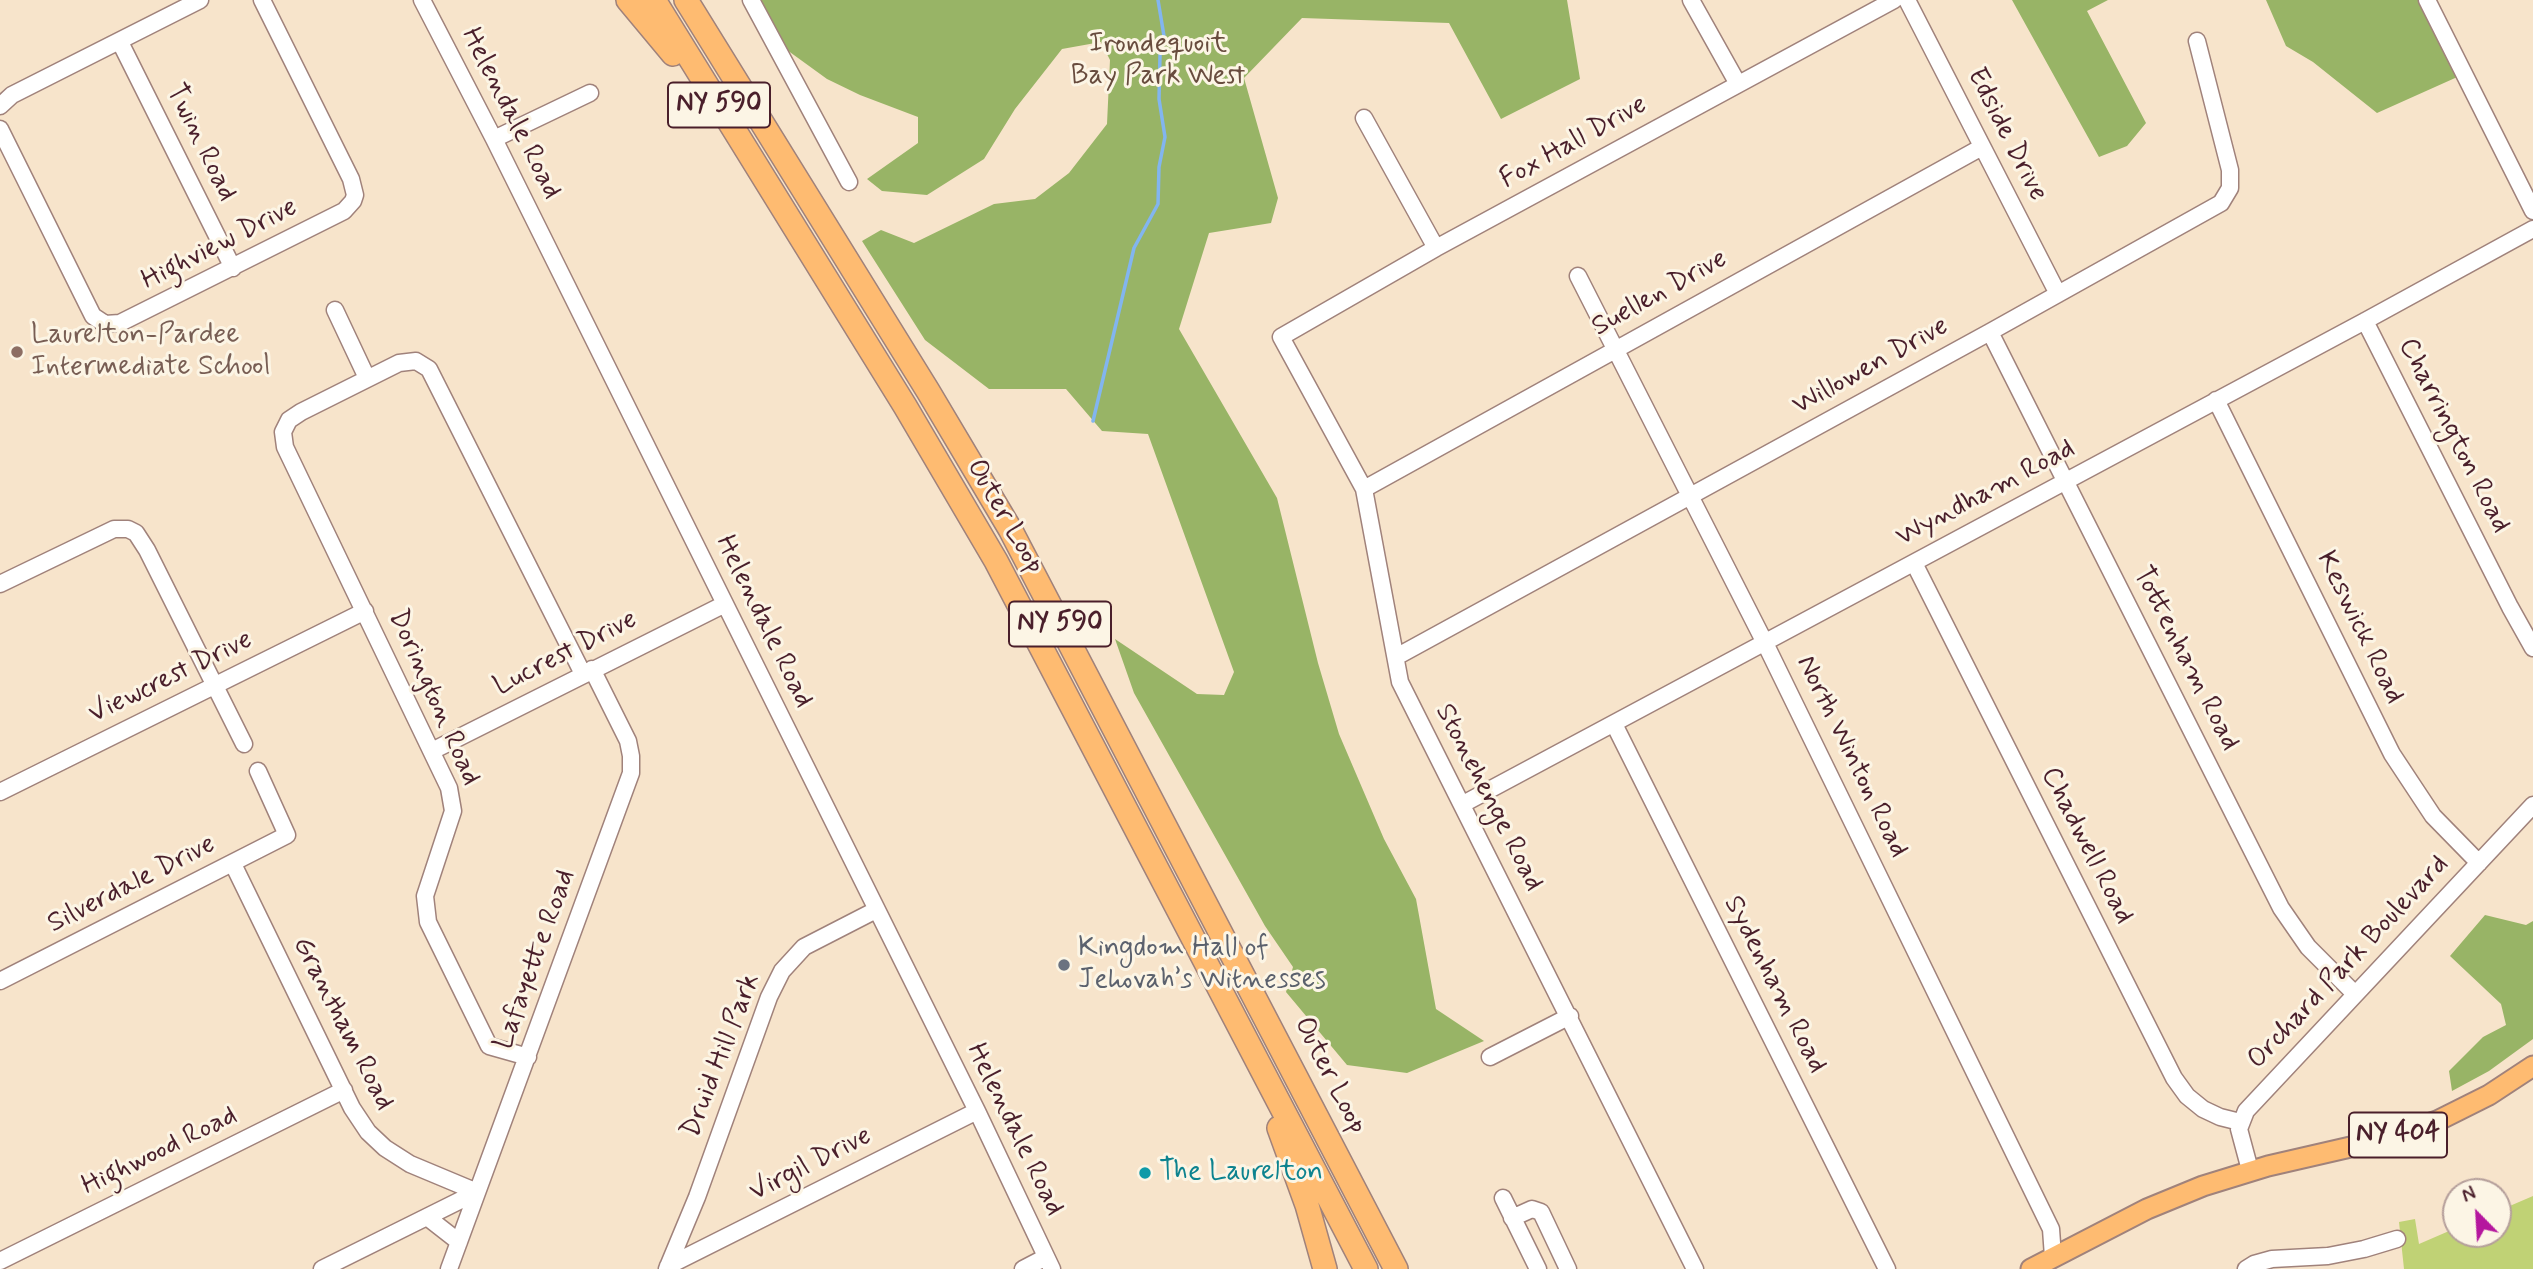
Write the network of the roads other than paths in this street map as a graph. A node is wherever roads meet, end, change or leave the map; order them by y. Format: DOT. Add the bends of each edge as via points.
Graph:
graph roads {
  1 [pos="200,0"];
  2 [pos="262,0"];
  3 [pos="422,0"];
  4 [pos="628,0"];
  5 [pos="654,0"];
  6 [pos="685,0"];
  7 [pos="751,0"];
  8 [pos="1691,0"];
  9 [pos="1894,0"];
  10 [pos="1907,0"];
  11 [pos="2427,0"];
  12 [pos="2197,41"];
  13 [pos="120,42"];
  14 [pos="1738,84"];
  15 [pos="590,93"];
  16 [pos="0,106"];
  17 [pos="1364,118"];
  18 [pos="0,129"];
  19 [pos="494,139"];
  20 [pos="1982,147"];
  21 [pos="849,181"];
  22 [pos="784,210"];
  23 [pos="2533,211"];
  24 [pos="2533,229"];
  25 [pos="1436,248"];
  26 [pos="233,268"];
  27 [pos="1578,275"];
  28 [pos="2059,294"];
  29 [pos="335,310"];
  30 [pos="2365,321"];
  31 [pos="1990,332"];
  32 [pos="1281,337"];
  33 [pos="1616,348"];
  34 [pos="368,378"];
  35 [pos="2216,400"];
  36 [pos="2066,481"];
  37 [pos="1364,489"];
  38 [pos="1690,496"];
  39 [pos="1914,563"];
  40 [pos="0,584"];
  41 [pos="724,604"];
  42 [pos="365,611"];
  43 [pos="1765,643"];
  44 [pos="2533,648"];
  45 [pos="1396,657"];
  46 [pos="587,672"];
  47 [pos="214,685"];
  48 [pos="1614,724"];
  49 [pos="244,744"];
  50 [pos="432,751"];
  51 [pos="258,771"];
  52 [pos="0,792"];
  53 [pos="1463,804"];
  54 [pos="2533,805"];
  55 [pos="2479,863"];
  56 [pos="233,864"];
  57 [pos="876,909"];
  58 [pos="0,981"];
  59 [pos="2355,994"];
  60 [pos="1570,1016"];
  61 [pos="1247,1039"];
  62 [pos="528,1056"];
  63 [pos="1490,1057"];
  64 [pos="2533,1066"];
  65 [pos="344,1090"];
  66 [pos="977,1111"];
  67 [pos="2240,1122"];
  68 [pos="2250,1170"];
  69 [pos="477,1192"];
  70 [pos="1503,1198"];
  71 [pos="427,1217"];
  72 [pos="1513,1218"];
  73 [pos="2397,1239"];
  74 [pos="459,1242"];
  75 [pos="0,1261"];
  76 [pos="2329,1262"];
  77 [pos="1049,1263"];
  78 [pos="2053,1263"];
  79 [pos="2250,1267"];
  80 [pos="668,1268"];
  81 [pos="322,1269"];
  82 [pos="449,1269"];
  83 [pos="1023,1269"];
  84 [pos="1325,1269"];
  85 [pos="1366,1269"];
  86 [pos="1396,1269"];
  87 [pos="1538,1269"];
  88 [pos="1567,1269"];
  89 [pos="1695,1269"];
  90 [pos="1887,1269"];
  91 [pos="2031,1269"];
  1 -- 13 [label="street"];
  2 -- 26 [label="street, Highview Drive" via="355,195 344,211"];
  3 -- 19 [label="street, Helendale Road"];
  4 -- 22 [label="highway" via="722,120"];
  5 -- 22 [label="highway, Outer Loop / NY 590"];
  6 -- 86 [label="highway, Outer Loop / NY 590" via="1010,529"];
  7 -- 21 [label="street"];
  8 -- 14 [label="street"];
  9 -- 14 [label="street, Fox Hall Drive"];
  10 -- 20 [label="street, Edside Drive"];
  11 -- 23 [label="street"];
  12 -- 28 [label="street, Willowen Drive" via="2230,170 2227,196 2213,209"];
  13 -- 16 [label="street" via="12,95"];
  13 -- 26 [label="street, Twin Road"];
  14 -- 25 [label="street, Fox Hall Drive"];
  15 -- 19 [label="street"];
  17 -- 25 [label="street"];
  18 -- 26 [label="street, Highview Drive" via="89,308 105,324 120,324"];
  19 -- 41 [label="street, Helendale Road"];
  20 -- 28 [label="street, Edside Drive"];
  20 -- 33 [label="street, Suellen Drive"];
  22 -- 61 [label="highway, Outer Loop / NY 590" via="1001,570"];
  24 -- 30 [label="street, Wyndham Road"];
  25 -- 32 [label="street, Fox Hall Drive"];
  27 -- 33 [label="street, North Winton Road"];
  28 -- 31 [label="street, Willowen Drive"];
  29 -- 34 [label="street"];
  30 -- 35 [label="street, Wyndham Road"];
  30 -- 44 [label="street, Charrington Road"];
  31 -- 36 [label="street, Tottenham Road"];
  31 -- 38 [label="street, Willowen Drive"];
  32 -- 37 [label="street, Stonehenge Road"];
  33 -- 37 [label="street, Suellen Drive"];
  33 -- 38 [label="street, North Winton Road"];
  34 -- 42 [label="street, Dorington Road" via="294,415 285,425 283,439"];
  34 -- 46 [label="street, Lafayette Road" via="408,361 423,364 434,374"];
  35 -- 36 [label="street, Wyndham Road"];
  35 -- 55 [label="street, Keswick Road" via="2392,754 2427,808"];
  36 -- 39 [label="street, Wyndham Road"];
  36 -- 59 [label="street, Tottenham Road" via="2281,908 2308,947"];
  37 -- 45 [label="street, Stonehenge Road"];
  38 -- 43 [label="street, North Winton Road"];
  38 -- 45 [label="street, Willowen Drive"];
  39 -- 43 [label="street, Wyndham Road"];
  39 -- 67 [label="street, Chadwell Road" via="2174,1078 2203,1109"];
  40 -- 47 [label="street" via="103,533 128,529 147,550"];
  41 -- 46 [label="street, Lucrest Drive"];
  41 -- 57 [label="street, Helendale Road"];
  42 -- 47 [label="street, Viewcrest Drive"];
  42 -- 50 [label="street, Dorington Road"];
  43 -- 48 [label="street, Wyndham Road"];
  43 -- 78 [label="street, North Winton Road" via="2051,1229"];
  45 -- 53 [label="street, Stonehenge Road" via="1400,682"];
  46 -- 50 [label="street, Lucrest Drive"];
  46 -- 62 [label="street, Lafayette Road" via="628,741 631,773"];
  47 -- 49 [label="street"];
  47 -- 52 [label="street, Viewcrest Drive"];
  48 -- 53 [label="street, Wyndham Road"];
  48 -- 90 [label="street, Sydenham Road"];
  50 -- 62 [label="street, Dorington Road" via="449,788 453,811 425,896 428,922 489,1046"];
  51 -- 56 [label="street, Silverdale Drive" via="287,835"];
  53 -- 60 [label="street, Stonehenge Road"];
  54 -- 55 [label="street, Orchard Park Boulevard"];
  55 -- 59 [label="street, Orchard Park Boulevard"];
  56 -- 58 [label="street, Silverdale Drive"];
  56 -- 65 [label="street, Grantham Road"];
  57 -- 66 [label="street, Helendale Road"];
  57 -- 80 [label="street, Druid Hill Park" via="804,947 782,971"];
  59 -- 67 [label="street, Orchard Park Boulevard"];
  60 -- 63 [label="street"];
  60 -- 89 [label="street, Stonehenge Road"];
  61 -- 84 [label="highway" via="1305,1199"];
  61 -- 85 [label="highway, Outer Loop / NY 590"];
  62 -- 69 [label="street, Lafayette Road"];
  64 -- 68 [label="main road, NY 404" via="2489,1096 2418,1128"];
  65 -- 69 [label="street, Grantham Road" via="360,1121 385,1148 410,1164"];
  65 -- 75 [label="street, Highwood Road"];
  66 -- 77 [label="street, Helendale Road"];
  66 -- 80 [label="street, Virgil Drive"];
  67 -- 68 [label="street"];
  68 -- 78 [label="main road, NY 404" via="2166,1200"];
  69 -- 71 [label="street"];
  69 -- 74 [label="street, Lafayette Road"];
  70 -- 72 [label="street"];
  71 -- 74 [label="street"];
  71 -- 81 [label="street"];
  72 -- 87 [label="street"];
  72 -- 88 [label="street" via="1532,1209 1541,1212"];
  73 -- 76 [label="street"];
  74 -- 82 [label="street, Lafayette Road"];
  76 -- 79 [label="street" via="2272,1259"];
  77 -- 83 [label="street"];
  78 -- 91 [label="main road, NY 404"];
}
